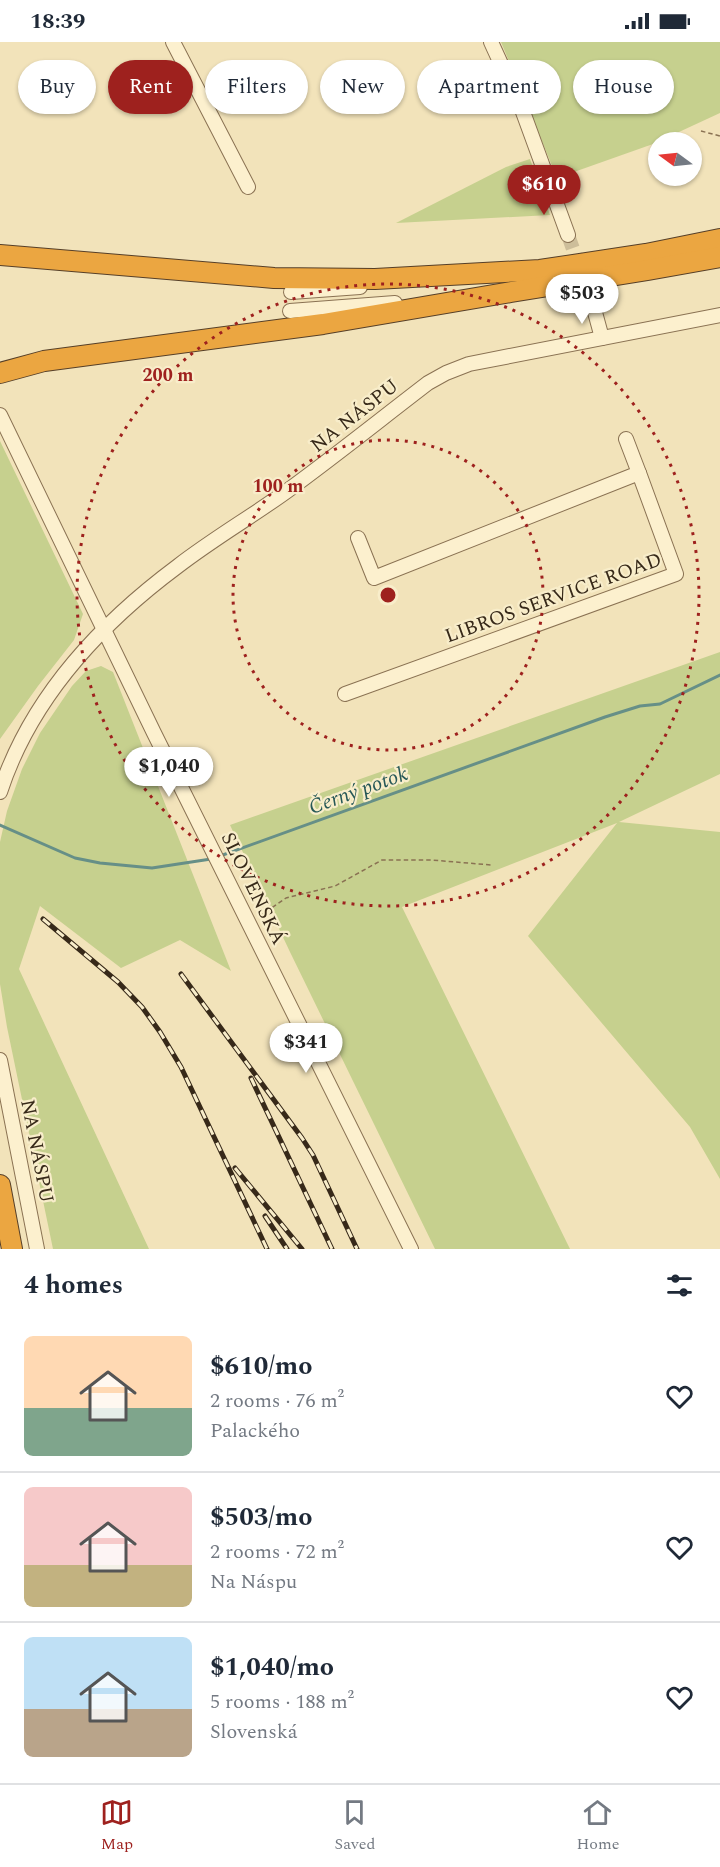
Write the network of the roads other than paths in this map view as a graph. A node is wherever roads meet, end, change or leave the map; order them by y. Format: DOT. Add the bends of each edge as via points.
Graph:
graph roads {
  1 [pos="173,42"];
  2 [pos="491,42"];
  3 [pos="248,186"];
  4 [pos="568,235"];
  5 [pos="720,239"];
  6 [pos="0,255"];
  7 [pos="720,257"];
  8 [pos="511,282"];
  9 [pos="291,292"];
  10 [pos="593,305"];
  11 [pos="290,311"];
  12 [pos="720,315"];
  13 [pos="602,338"];
  14 [pos="0,373"];
  15 [pos="0,415"];
  16 [pos="626,439"];
  17 [pos="639,473"];
  18 [pos="358,538"];
  19 [pos="105,629"];
  20 [pos="345,694"];
  21 [pos="1,788"];
  22 [pos="0,1060"];
  23 [pos="0,1185"];
  24 [pos="12,1249"];
  25 [pos="38,1249"];
  26 [pos="411,1249"];
  1 -- 3 [label="street"];
  2 -- 4 [label="street" via="524,112"];
  5 -- 8 [label="highway" via="587,263"];
  6 -- 8 [label="highway" via="274,278"];
  7 -- 8 [label="highway" via="595,279"];
  8 -- 9 [label="street" via="400,284"];
  8 -- 11 [label="street" via="402,303"];
  8 -- 14 [label="highway" via="323,324 64,358"];
  10 -- 13 [label="street"];
  12 -- 13 [label="street, NA NÁSPU"];
  13 -- 19 [label="street, NA NÁSPU" via="469,364 436,378 286,492 178,565"];
  15 -- 19 [label="street, SLOVENSKÁ"];
  16 -- 17 [label="street"];
  17 -- 18 [label="street" via="374,578"];
  17 -- 20 [label="street, LIBROS SERVICE ROAD" via="676,574"];
  19 -- 21 [label="street, NA NÁSPU" via="66,670 40,706"];
  19 -- 26 [label="street, SLOVENSKÁ"];
  22 -- 25 [label="street, NA NÁSPU"];
  23 -- 24 [label="highway"];
}
